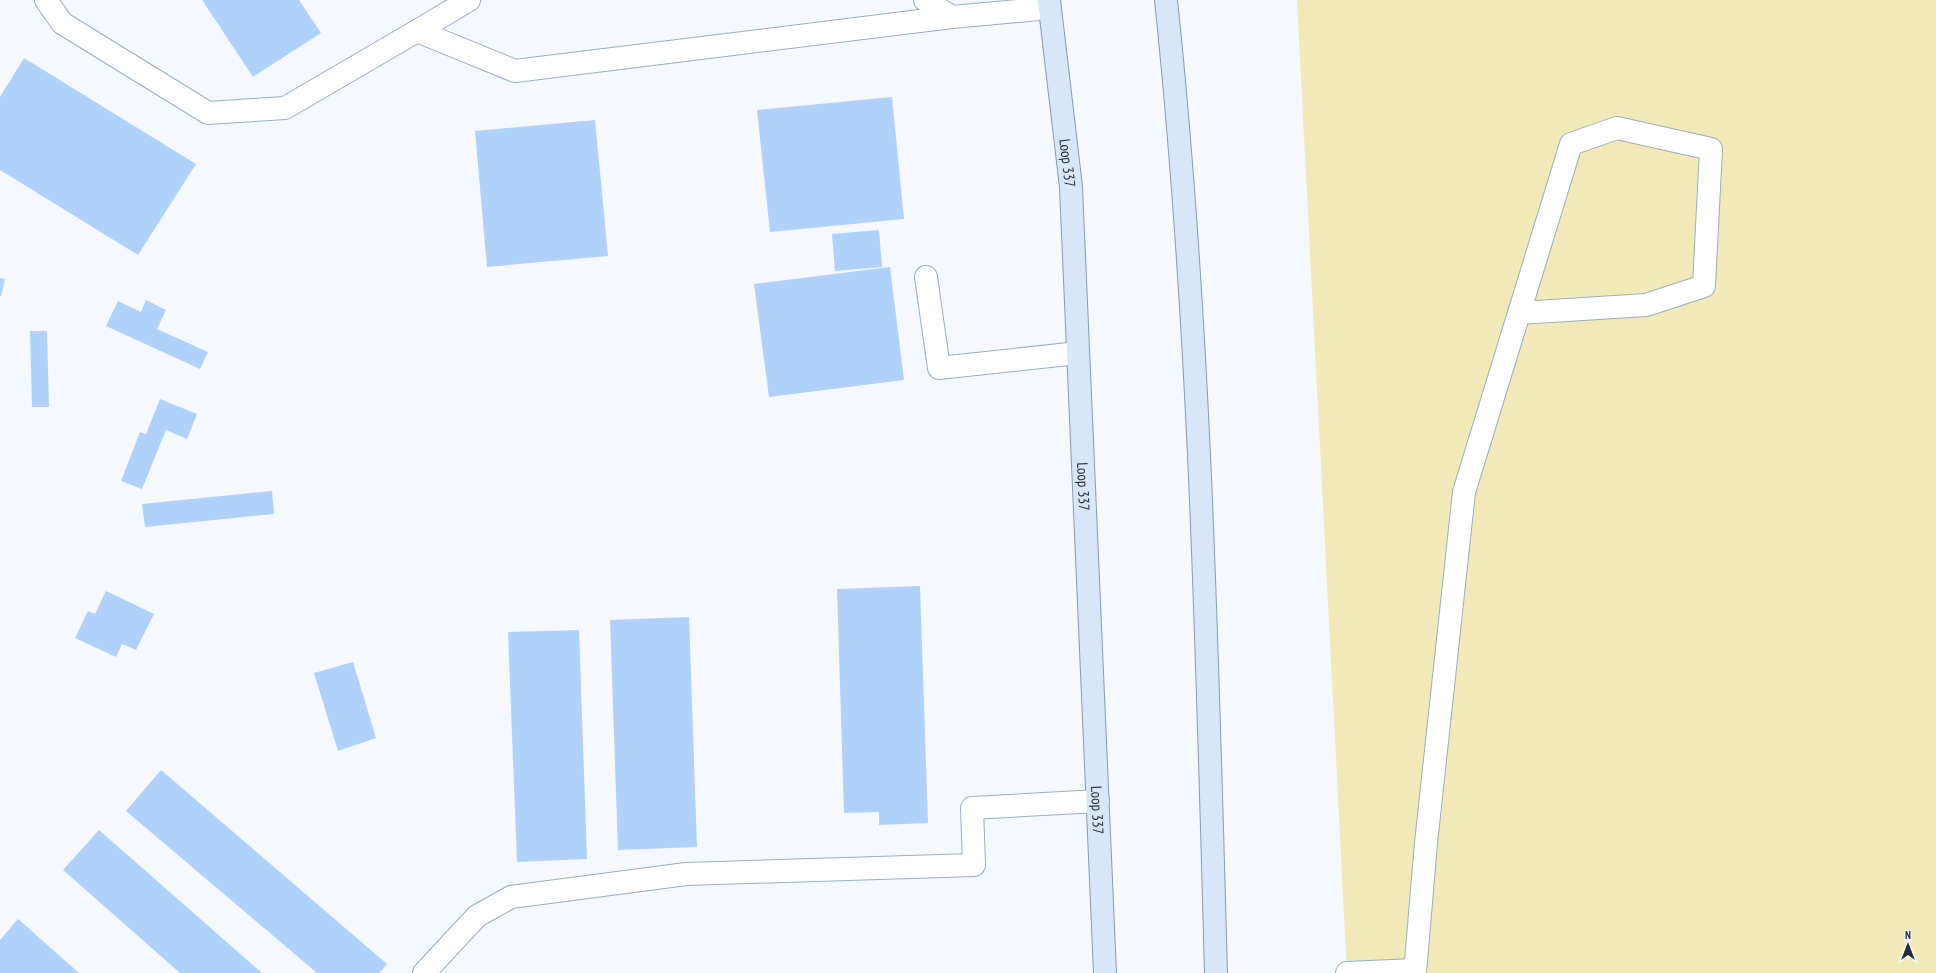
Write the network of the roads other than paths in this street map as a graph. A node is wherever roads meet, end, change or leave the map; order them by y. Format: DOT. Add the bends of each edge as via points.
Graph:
graph roads {
  1 [pos="46,0"];
  2 [pos="469,0"];
  3 [pos="925,0"];
  4 [pos="1166,0"];
  5 [pos="1050,4"];
  6 [pos="952,18"];
  7 [pos="417,31"];
  8 [pos="926,277"];
  9 [pos="1519,313"];
  10 [pos="1078,353"];
  11 [pos="1098,801"];
  12 [pos="1415,972"];
  13 [pos="424,973"];
  14 [pos="1105,973"];
  15 [pos="1216,973"];
  16 [pos="1347,973"];
  1 -- 7 [label="lane" via="62,23 208,113 285,108"];
  2 -- 7 [label="lane"];
  3 -- 6 [label="lane"];
  4 -- 15 [label="main road" via="1183,178 1194,340 1210,737"];
  5 -- 6 [label="lane"];
  5 -- 10 [label="main road, Loop 337" via="1071,187"];
  6 -- 7 [label="lane" via="515,71"];
  8 -- 10 [label="lane" via="939,368"];
  9 -- 9 [label="lane" via="1571,144 1617,128 1711,149 1704,286 1646,305"];
  9 -- 12 [label="lane" via="1464,492"];
  10 -- 11 [label="main road, Loop 337"];
  11 -- 13 [label="lane" via="972,808 974,865 686,874 511,897 477,916"];
  11 -- 14 [label="main road, Loop 337"];
  12 -- 16 [label="lane"];
}
